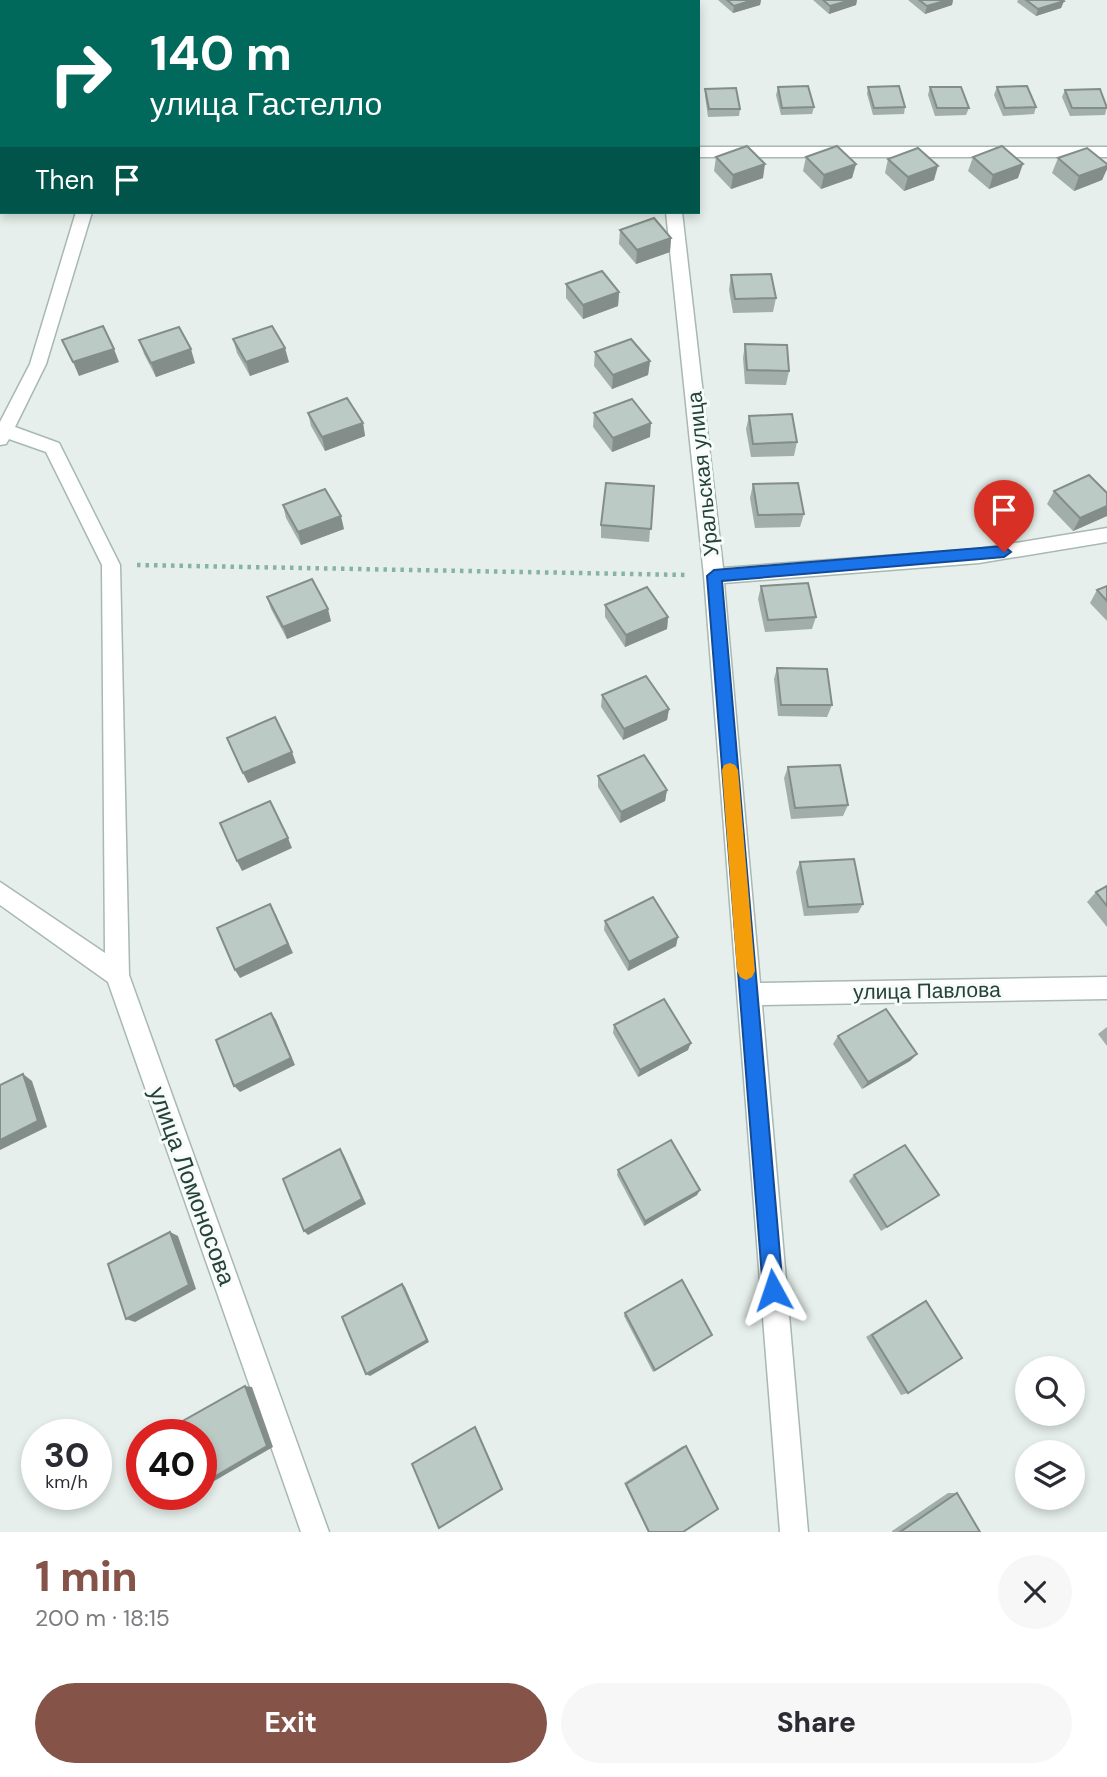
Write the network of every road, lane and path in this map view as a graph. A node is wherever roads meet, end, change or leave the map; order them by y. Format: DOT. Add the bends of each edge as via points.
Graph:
graph roads {
  1 [pos="700,152"];
  2 [pos="1107,152"];
  3 [pos="83,214"];
  4 [pos="674,214"];
  5 [pos="2,434"];
  6 [pos="1107,534"];
  7 [pos="111,565"];
  8 [pos="714,576"];
  9 [pos="0,892"];
  10 [pos="117,975"];
  11 [pos="1107,988"];
  12 [pos="748,994"];
  13 [pos="315,1532"];
  14 [pos="794,1532"];
  1 -- 2 [label="street"];
  3 -- 5 [label="street" via="38,364"];
  4 -- 8 [label="street, Уральская улица"];
  5 -- 7 [label="street" via="53,448"];
  6 -- 8 [label="street" via="979,556"];
  7 -- 8 [label="path"];
  7 -- 10 [label="street, улица Ломоносова"];
  8 -- 12 [label="street, Уральская улица"];
  9 -- 10 [label="street"];
  10 -- 13 [label="street, улица Ломоносова"];
  11 -- 12 [label="street, улица Павлова"];
  12 -- 14 [label="street, Уральская улица"];
}
